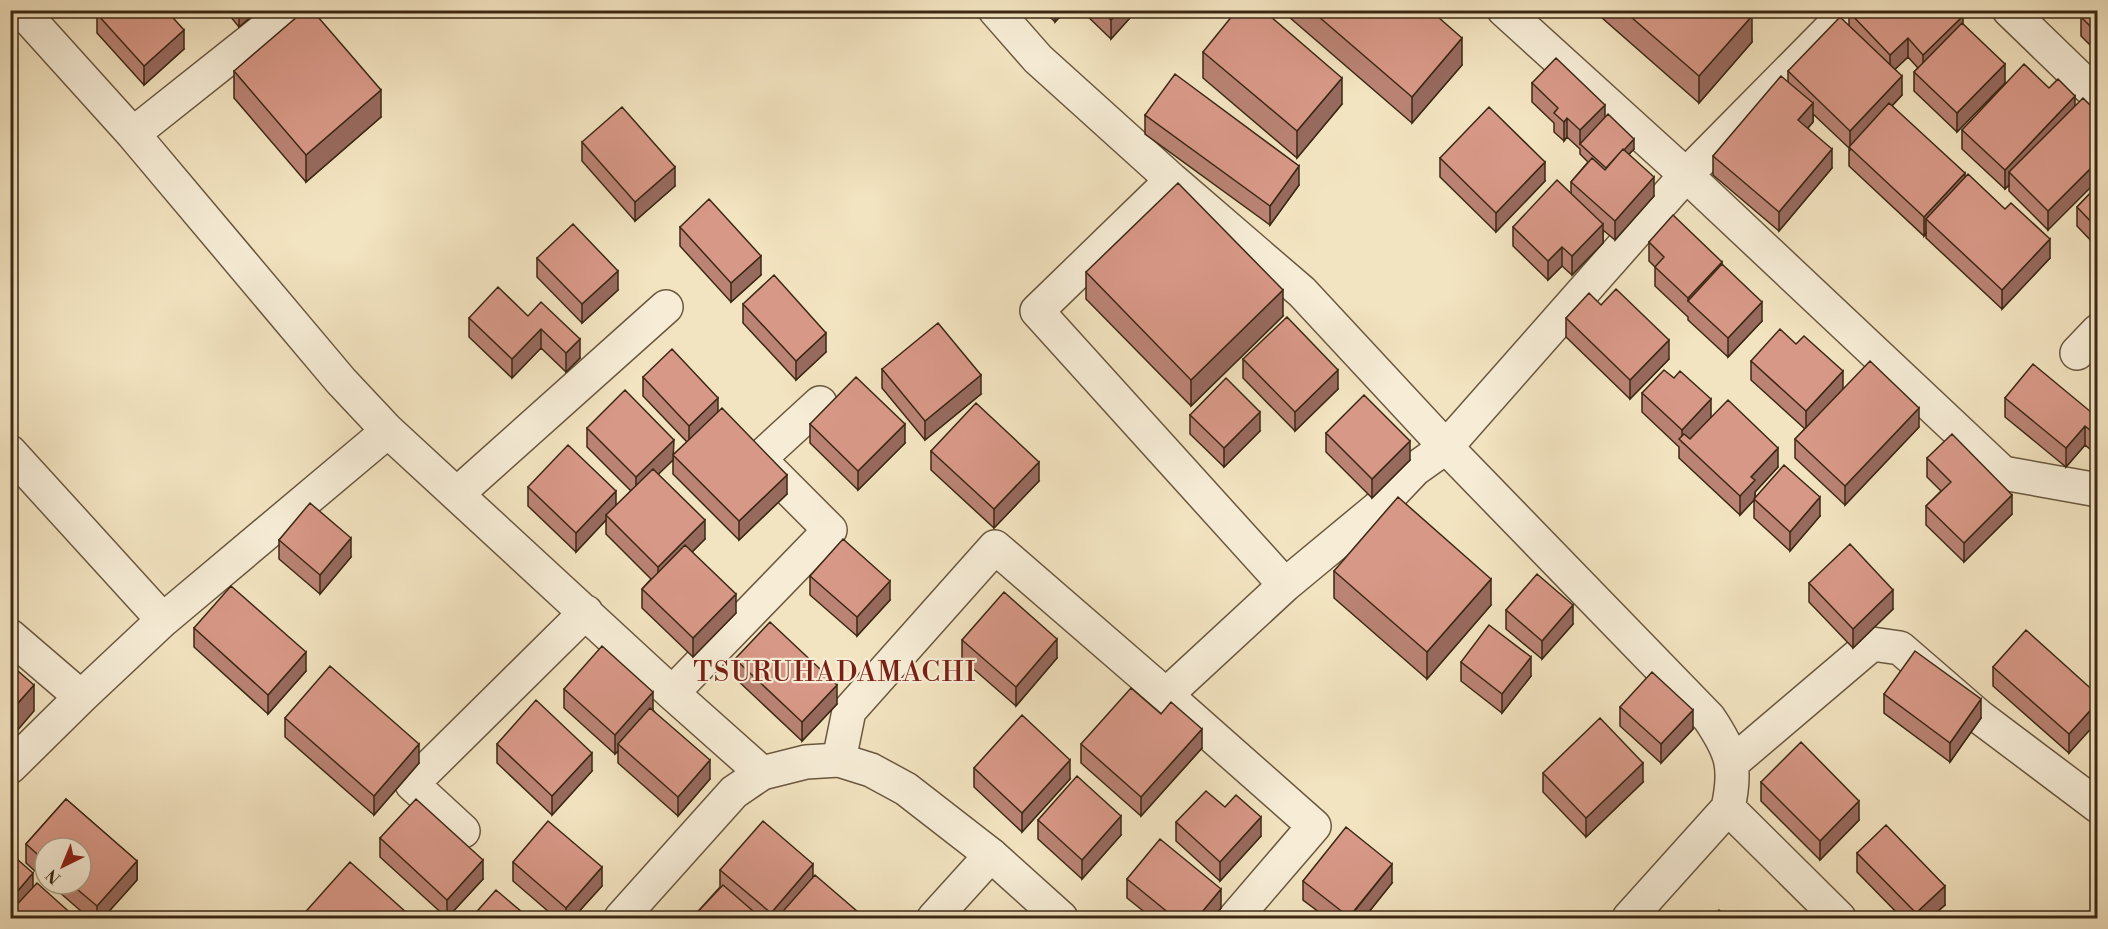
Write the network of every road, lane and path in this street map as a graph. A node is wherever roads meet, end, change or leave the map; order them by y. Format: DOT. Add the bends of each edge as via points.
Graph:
graph roads {
  1 [pos="21,10"];
  2 [pos="289,10"];
  3 [pos="995,10"];
  4 [pos="1504,10"];
  5 [pos="1849,10"];
  6 [pos="2009,10"];
  7 [pos="2097,96"];
  8 [pos="133,134"];
  9 [pos="1686,175"];
  10 [pos="1172,180"];
  11 [pos="666,307"];
  12 [pos="820,403"];
  13 [pos="388,431"];
  14 [pos="1446,447"];
  15 [pos="10,452"];
  16 [pos="2097,490"];
  17 [pos="458,494"];
  18 [pos="1285,585"];
  19 [pos="586,612"];
  20 [pos="163,620"];
  21 [pos="10,636"];
  22 [pos="672,693"];
  23 [pos="1166,695"];
  24 [pos="81,697"];
  25 [pos="839,760"];
  26 [pos="1732,763"];
  27 [pos="10,767"];
  28 [pos="762,773"];
  29 [pos="2097,806"];
  30 [pos="1728,808"];
  31 [pos="463,831"];
  32 [pos="991,855"];
  33 [pos="621,918"];
  34 [pos="934,918"];
  35 [pos="1062,918"];
  36 [pos="1235,918"];
  37 [pos="1629,918"];
  38 [pos="1839,918"];
  1 -- 8 [label="street"];
  2 -- 8 [label="street"];
  3 -- 10 [label="street" via="1038,59"];
  4 -- 9 [label="street"];
  5 -- 9 [label="street"];
  6 -- 7 [label="street"];
  8 -- 13 [label="street" via="341,381"];
  9 -- 14 [label="street"];
  9 -- 16 [label="street" via="2003,473"];
  10 -- 14 [label="street" via="1302,292"];
  10 -- 18 [label="street" via="1037,311"];
  11 -- 17 [label="street"];
  12 -- 22 [label="street" via="759,459 830,530"];
  13 -- 17 [label="street"];
  13 -- 20 [label="street"];
  14 -- 18 [label="street" via="1415,469 1378,508"];
  14 -- 26 [label="street" via="1709,718 1725,742"];
  15 -- 20 [label="street"];
  17 -- 19 [label="street"];
  18 -- 23 [label="street"];
  19 -- 22 [label="street"];
  19 -- 31 [label="street" via="412,784"];
  20 -- 24 [label="street"];
  21 -- 24 [label="street"];
  22 -- 28 [label="street"];
  23 -- 25 [label="street" via="995,547 849,711"];
  23 -- 36 [label="street" via="1314,826"];
  24 -- 27 [label="street"];
  25 -- 28 [label="street" via="806,762"];
  25 -- 32 [label="street" via="872,770 906,789"];
  26 -- 29 [label="street" via="1872,644 1900,648 1981,718"];
  26 -- 30 [label="street"];
  28 -- 33 [label="street" via="734,792"];
  30 -- 37 [label="street"];
  30 -- 38 [label="street"];
  32 -- 34 [label="street"];
  32 -- 35 [label="street"];
}
